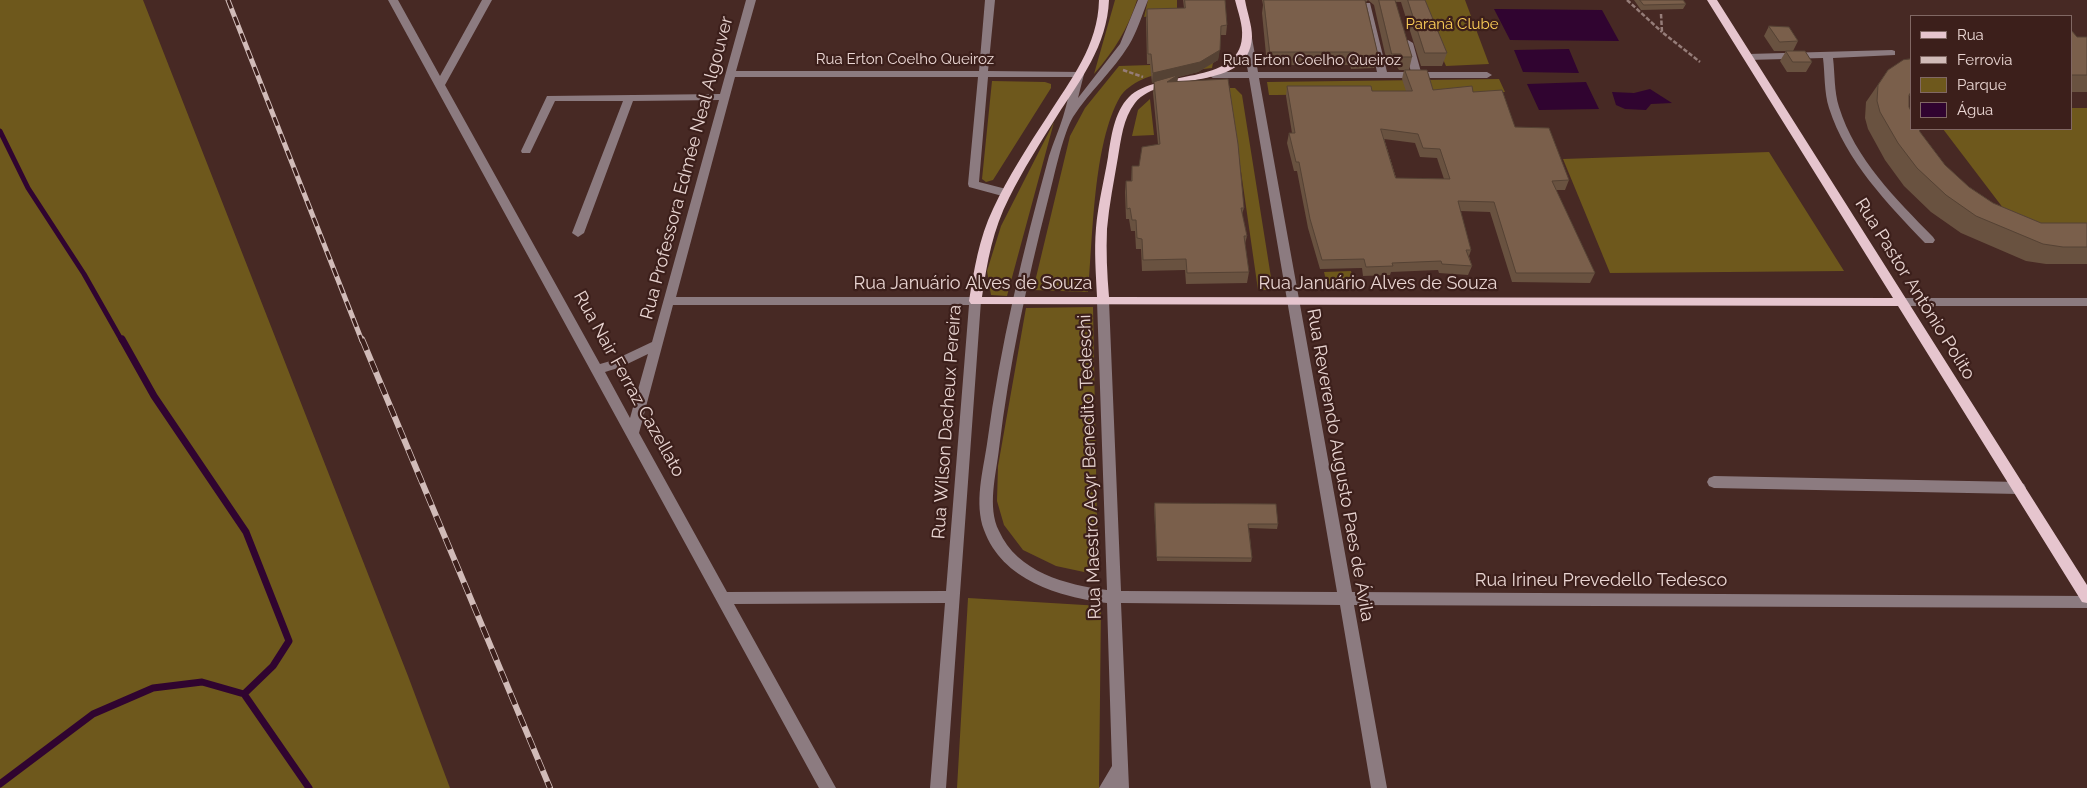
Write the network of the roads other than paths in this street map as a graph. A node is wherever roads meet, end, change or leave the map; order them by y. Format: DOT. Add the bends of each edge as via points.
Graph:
graph roads {
  1 [pos="393,0"];
  2 [pos="487,0"];
  3 [pos="751,0"];
  4 [pos="990,0"];
  5 [pos="1106,0"];
  6 [pos="1144,0"];
  7 [pos="1240,0"];
  8 [pos="1712,0"];
  9 [pos="1367,5"];
  10 [pos="1404,31"];
  11 [pos="1247,38"];
  12 [pos="1892,53"];
  13 [pos="1828,55"];
  14 [pos="1748,57"];
  15 [pos="731,74"];
  16 [pos="984,74"];
  17 [pos="1079,74"];
  18 [pos="1213,74"];
  19 [pos="1253,74"];
  20 [pos="1383,75"];
  21 [pos="1417,75"];
  22 [pos="1487,75"];
  23 [pos="440,85"];
  24 [pos="1140,92"];
  25 [pos="629,97"];
  26 [pos="724,97"];
  27 [pos="1068,118"];
  28 [pos="526,151"];
  29 [pos="1006,193"];
  30 [pos="578,233"];
  31 [pos="1929,240"];
  32 [pos="669,301"];
  33 [pos="975,301"];
  34 [pos="1019,301"];
  35 [pos="1102,301"];
  36 [pos="1293,301"];
  37 [pos="1902,302"];
  38 [pos="2087,302"];
  39 [pos="656,345"];
  40 [pos="598,369"];
  41 [pos="633,432"];
  42 [pos="1714,482"];
  43 [pos="2018,488"];
  44 [pos="952,597"];
  45 [pos="1114,597"];
  46 [pos="2087,597"];
  47 [pos="724,598"];
  48 [pos="1346,598"];
  49 [pos="2087,602"];
  50 [pos="1120,768"];
  51 [pos="830,785"];
  52 [pos="938,788"];
  53 [pos="1107,788"];
  54 [pos="1121,788"];
  55 [pos="1380,788"];
  1 -- 23 [label="street, Rua Nair Ferraz Cazellato"];
  2 -- 23 [label="street"];
  3 -- 15 [label="street, Rua Professora Edmée Neal Algouver"];
  4 -- 16 [label="street"];
  5 -- 17 [label="main road, Rua Wilson Dacheux Pereira" via="1097,44"];
  6 -- 27 [label="street" via="1129,36"];
  7 -- 11 [label="main road, Rua Reverendo Augusto Paes de Ávila"];
  8 -- 14 [label="main road, Rua Pastor Antônio Polito"];
  9 -- 20 [label="street"];
  10 -- 21 [label="street"];
  11 -- 18 [label="main road" via="1245,48 1236,61"];
  11 -- 19 [label="street, Rua Reverendo Augusto Paes de Ávila"];
  12 -- 13 [label="street"];
  13 -- 14 [label="street"];
  13 -- 31 [label="street" via="1833,106 1856,156 1885,195"];
  14 -- 37 [label="main road, Rua Pastor Antônio Polito"];
  15 -- 16 [label="street, Rua Erton Coelho Queiroz"];
  15 -- 26 [label="street, Rua Professora Edmée Neal Algouver"];
  16 -- 17 [label="street, Rua Erton Coelho Queiroz"];
  16 -- 29 [label="street" via="973,184"];
  17 -- 27 [label="street, Rua Irineu Prevedello Tedesco"];
  17 -- 29 [label="main road, Rua Wilson Dacheux Pereira"];
  18 -- 19 [label="street, Rua Erton Coelho Queiroz"];
  18 -- 24 [label="main road, Rua Erton Coelho Queiroz" via="1162,83"];
  19 -- 20 [label="street, Rua Erton Coelho Queiroz"];
  19 -- 36 [label="street, Rua Reverendo Augusto Paes de Ávila"];
  20 -- 21 [label="street, Rua Erton Coelho Queiroz"];
  21 -- 22 [label="street, Rua Erton Coelho Queiroz"];
  23 -- 40 [label="street, Rua Nair Ferraz Cazellato"];
  24 -- 35 [label="main road, Rua Maestro Acyr Benedito Tedeschi" via="1127,107 1123,118 1104,205"];
  25 -- 26 [label="street"];
  25 -- 28 [label="street" via="551,98"];
  25 -- 30 [label="street"];
  26 -- 32 [label="street, Rua Professora Edmée Neal Algouver"];
  27 -- 34 [label="street, Rua Irineu Prevedello Tedesco" via="1050,172"];
  29 -- 33 [label="main road, Rua Wilson Dacheux Pereira" via="987,236"];
  32 -- 33 [label="street, Rua Januário Alves de Souza"];
  32 -- 39 [label="street, Rua Professora Edmée Neal Algouver"];
  33 -- 34 [label="main road, Rua Januário Alves de Souza"];
  33 -- 44 [label="street, Rua Wilson Dacheux Pereira"];
  34 -- 35 [label="main road, Rua Januário Alves de Souza"];
  34 -- 45 [label="street, Rua Irineu Prevedello Tedesco" via="994,437 988,502 990,530 1005,555 1030,574 1062,588"];
  35 -- 36 [label="main road, Rua Januário Alves de Souza"];
  35 -- 45 [label="street, Rua Maestro Acyr Benedito Tedeschi"];
  36 -- 37 [label="main road, Rua Januário Alves de Souza"];
  36 -- 48 [label="street, Rua Reverendo Augusto Paes de Ávila"];
  37 -- 38 [label="street, Rua Januário Alves de Souza"];
  37 -- 43 [label="main road, Rua Pastor Antônio Polito"];
  39 -- 40 [label="street, Rua Professora Edmée Neal Algouver" via="617,364"];
  39 -- 41 [label="street, Rua Professora Edmée Neal Algouver"];
  40 -- 41 [label="street, Rua Nair Ferraz Cazellato"];
  41 -- 47 [label="street, Rua Nair Ferraz Cazellato"];
  42 -- 43 [label="street"];
  43 -- 46 [label="main road, Rua Pastor Antônio Polito"];
  44 -- 47 [label="street"];
  44 -- 52 [label="street, Rua Wilson Dacheux Pereira"];
  45 -- 48 [label="street, Rua Irineu Prevedello Tedesco"];
  45 -- 50 [label="street, Rua Maestro Acyr Benedito Tedeschi"];
  47 -- 51 [label="street, Rua Nair Ferraz Cazellato"];
  48 -- 49 [label="street, Rua Irineu Prevedello Tedesco"];
  48 -- 55 [label="street, Rua Reverendo Augusto Paes de Ávila"];
  50 -- 53 [label="street"];
  50 -- 54 [label="street, Rua Maestro Acyr Benedito Tedeschi"];
}
